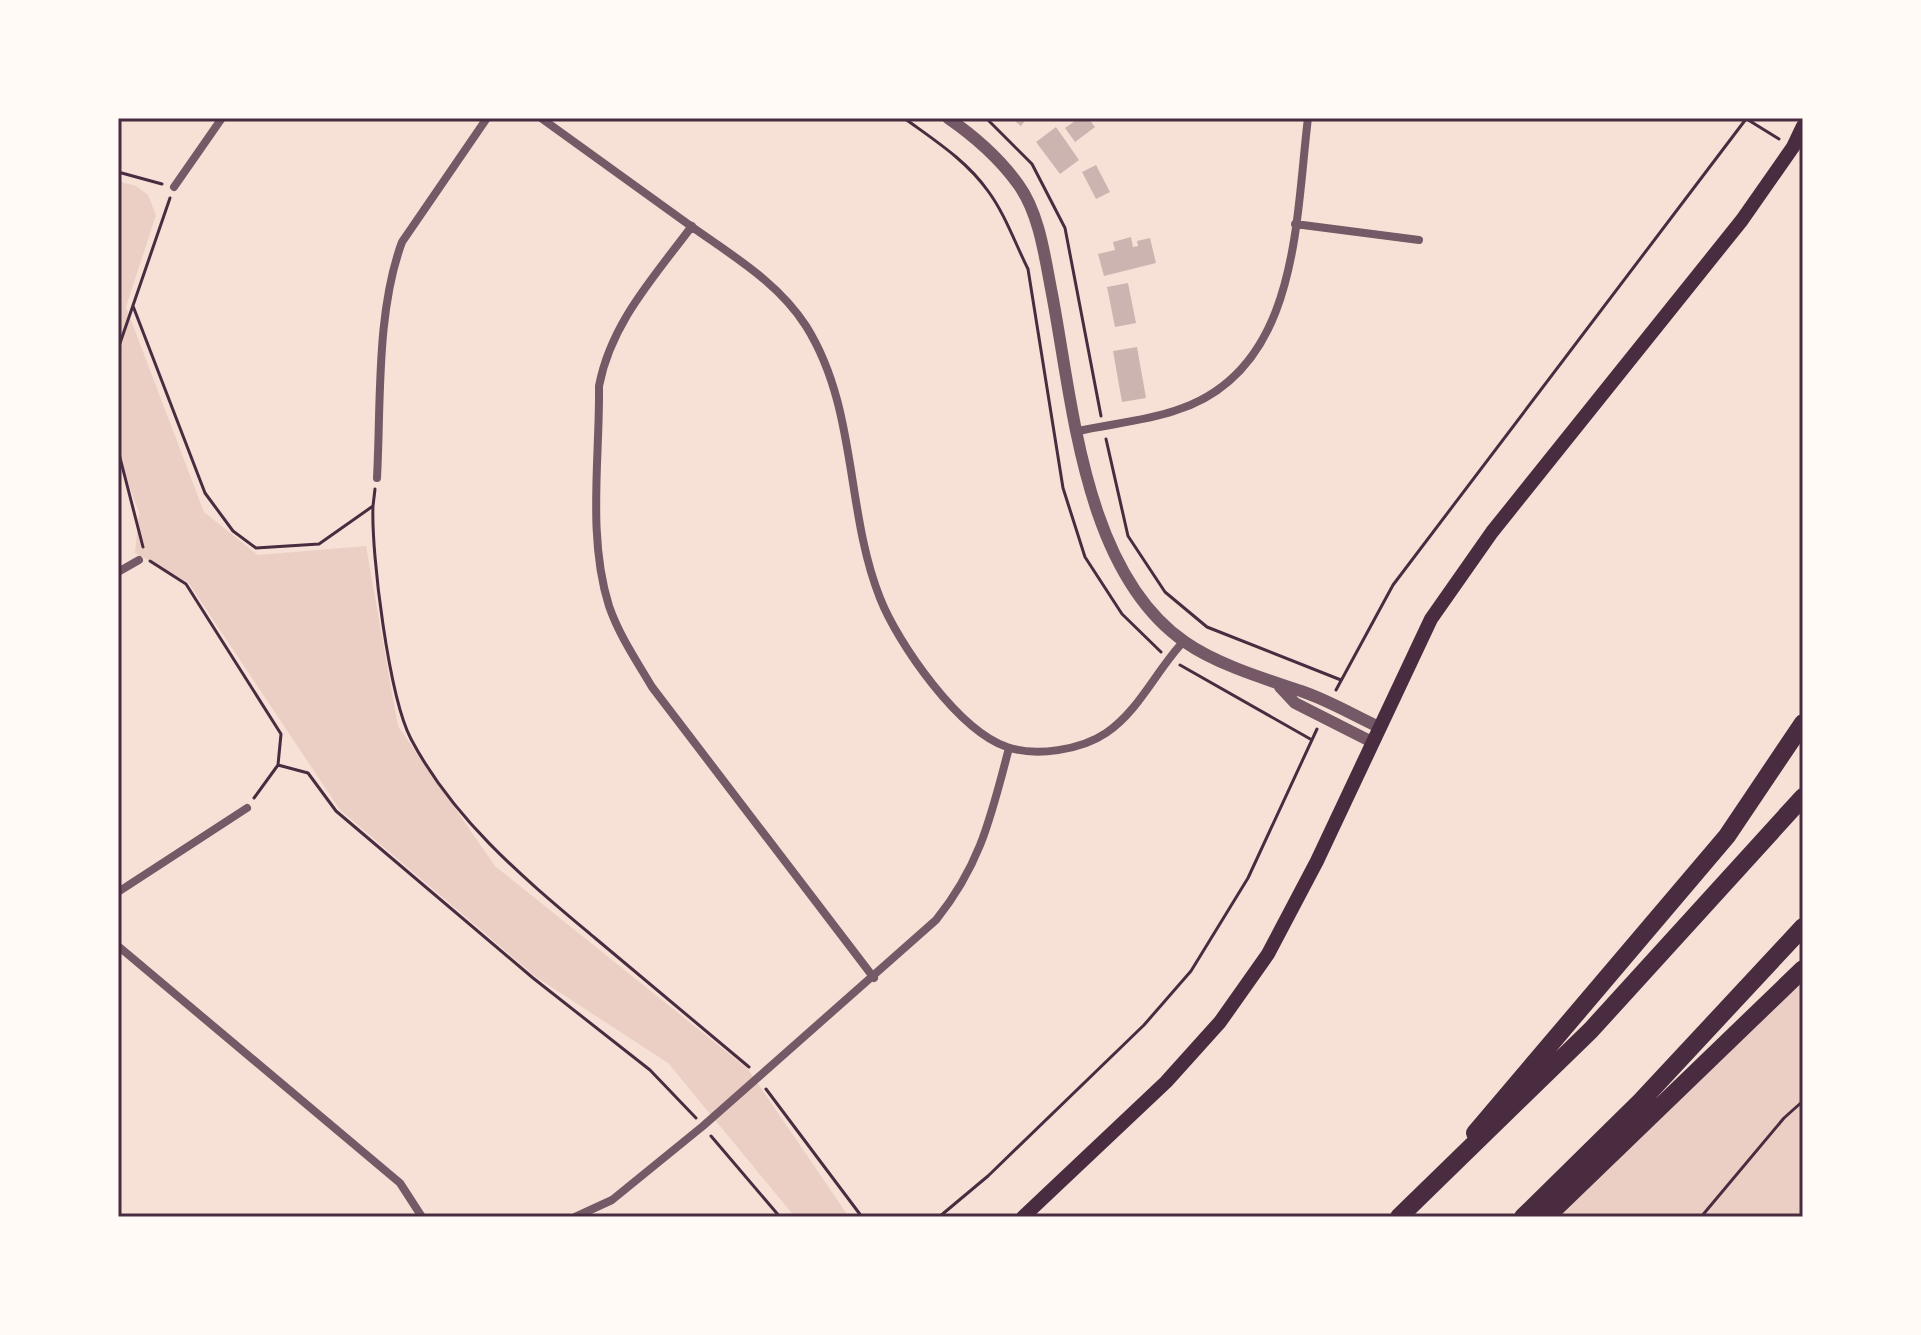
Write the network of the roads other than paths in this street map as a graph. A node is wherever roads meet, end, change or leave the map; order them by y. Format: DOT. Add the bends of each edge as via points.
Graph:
graph roads {
  1 [pos="222,118"];
  2 [pos="487,118"];
  3 [pos="541,118"];
  4 [pos="948,118"];
  5 [pos="1308,118"];
  6 [pos="1803,126"];
  7 [pos="174,187"];
  8 [pos="1295,224"];
  9 [pos="692,226"];
  10 [pos="1419,240"];
  11 [pos="1078,431"];
  12 [pos="377,478"];
  13 [pos="139,560"];
  14 [pos="118,572"];
  15 [pos="1184,641"];
  16 [pos="1280,687"];
  17 [pos="1803,723"];
  18 [pos="1379,727"];
  19 [pos="1372,742"];
  20 [pos="1009,748"];
  21 [pos="1803,797"];
  22 [pos="247,808"];
  23 [pos="118,892"];
  24 [pos="1803,927"];
  25 [pos="118,946"];
  26 [pos="1803,969"];
  27 [pos="874,978"];
  28 [pos="1442,1177"];
  29 [pos="422,1217"];
  30 [pos="575,1217"];
  31 [pos="1023,1217"];
  32 [pos="1399,1217"];
  33 [pos="1523,1217"];
  34 [pos="1546,1217"];
  1 -- 7 [label="street"];
  2 -- 12 [label="street" via="402,242 394,264"];
  3 -- 9 [label="street"];
  4 -- 11 [label="street" via="973,136 1020,186 1042,241"];
  5 -- 8 [label="street"];
  6 -- 18 [label="main road" via="1687,294 1492,532 1431,619"];
  8 -- 10 [label="street"];
  8 -- 11 [label="street" via="1275,321 1238,372 1175,411"];
  9 -- 20 [label="street" via="772,284 813,338 838,398 880,600 943,695 977,729"];
  9 -- 27 [label="street" via="626,315 603,367 597,526 608,604 652,687"];
  11 -- 15 [label="street" via="1090,493 1110,550 1142,599"];
  13 -- 14 [label="street"];
  15 -- 16 [label="street"];
  15 -- 20 [label="street" via="1107,733 1065,748"];
  16 -- 18 [label="street" via="1301,691"];
  16 -- 19 [label="street" via="1295,703"];
  17 -- 28 [label="highway" via="1727,836 1492,1110"];
  18 -- 19 [label="main road"];
  19 -- 31 [label="main road" via="1275,941 1220,1022 1166,1082"];
  20 -- 27 [label="street" via="984,843 967,876 936,920"];
  21 -- 28 [label="highway" via="1621,999"];
  22 -- 23 [label="street"];
  24 -- 33 [label="highway" via="1641,1101"];
  25 -- 29 [label="street" via="400,1183"];
  26 -- 34 [label="highway"];
  27 -- 30 [label="street" via="612,1200"];
  28 -- 32 [label="highway"];
}
